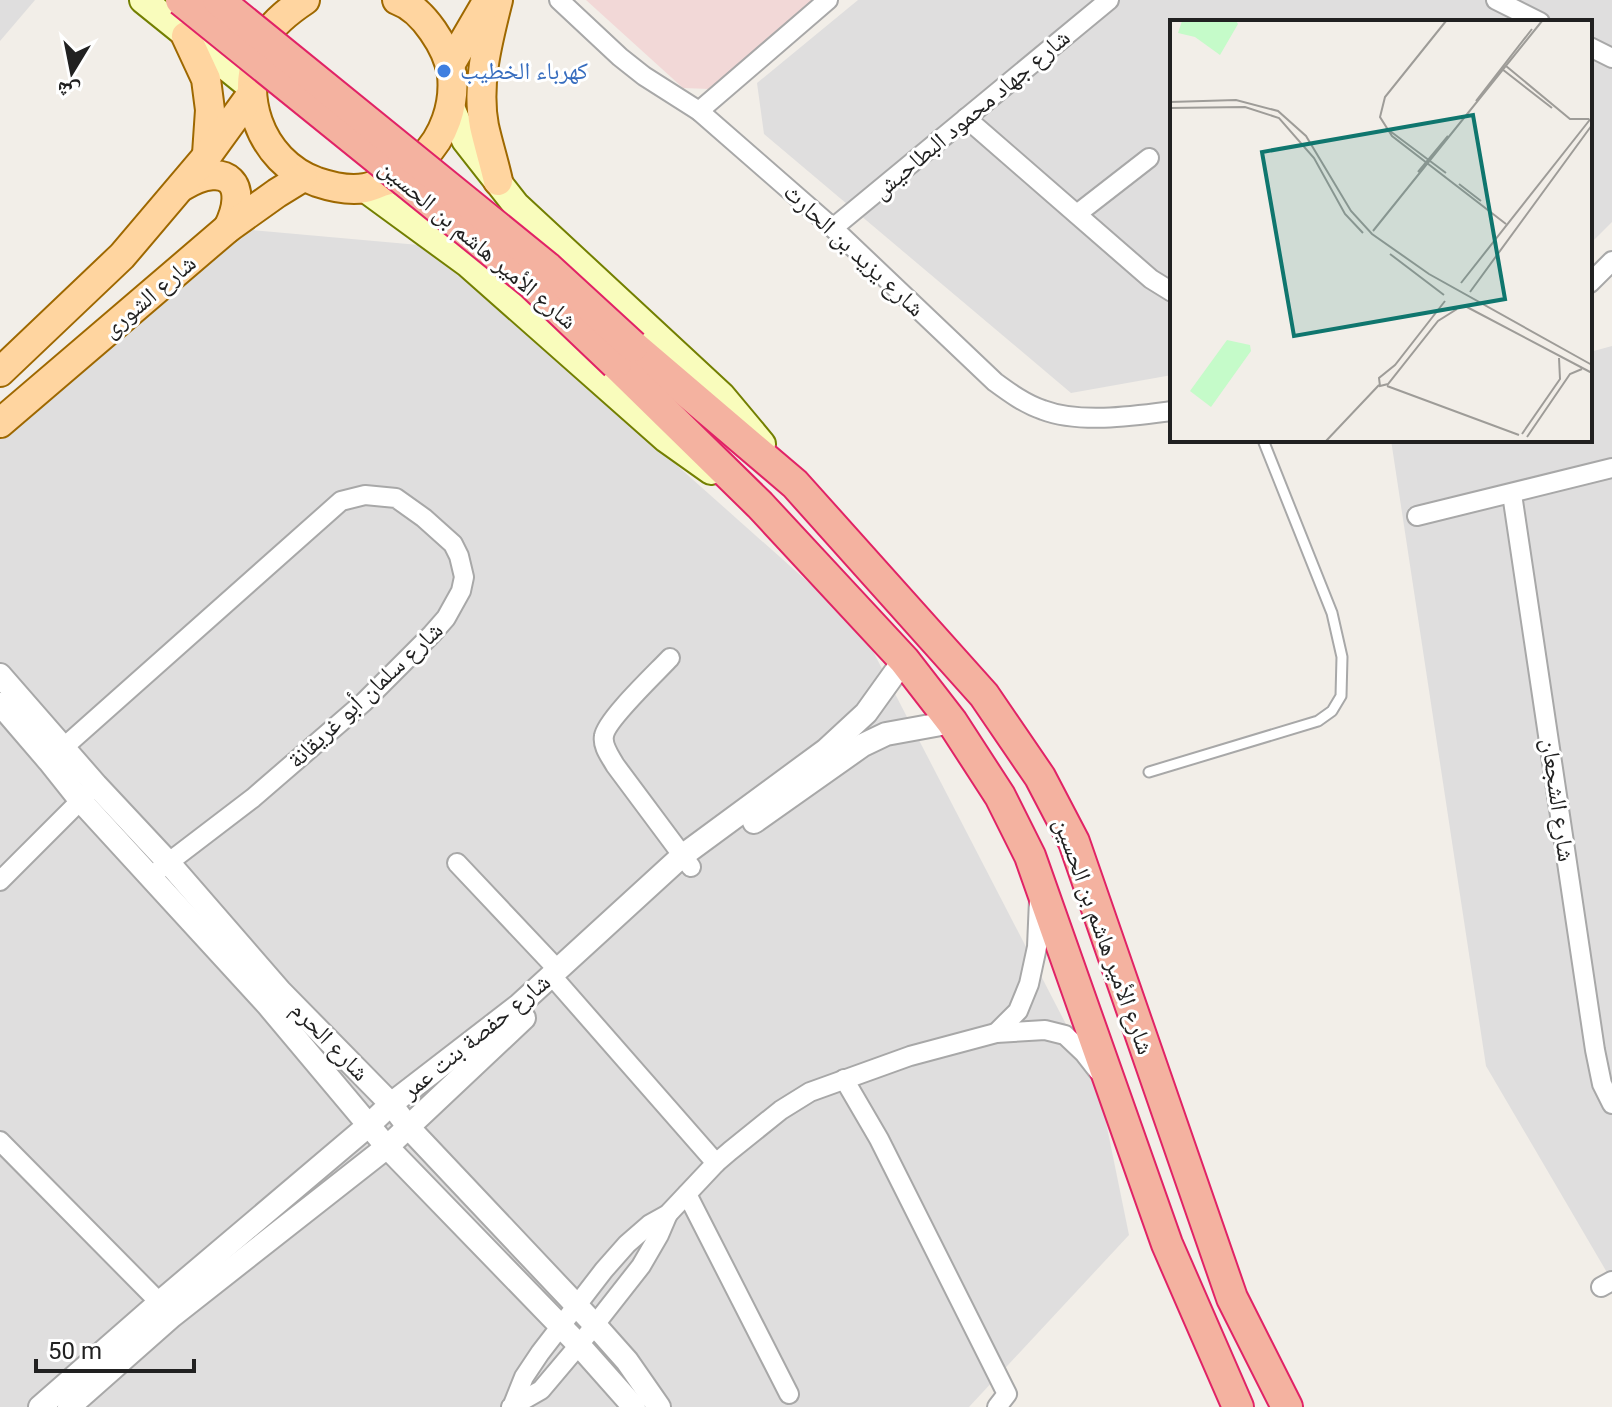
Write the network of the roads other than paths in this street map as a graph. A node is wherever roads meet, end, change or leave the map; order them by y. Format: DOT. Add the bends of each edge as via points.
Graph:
graph roads {
  1 [pos="218,0"];
  2 [pos="233,0"];
  3 [pos="305,0"];
  4 [pos="397,0"];
  5 [pos="486,0"];
  6 [pos="498,0"];
  7 [pos="559,0"];
  8 [pos="828,0"];
  9 [pos="1109,0"];
  10 [pos="1496,0"];
  11 [pos="160,3"];
  12 [pos="1511,16"];
  13 [pos="186,36"];
  14 [pos="1592,48"];
  15 [pos="1612,58"];
  16 [pos="450,65"];
  17 [pos="251,91"];
  18 [pos="451,107"];
  19 [pos="699,111"];
  20 [pos="966,118"];
  21 [pos="206,157"];
  22 [pos="1149,158"];
  23 [pos="303,177"];
  24 [pos="498,181"];
  25 [pos="183,186"];
  26 [pos="364,188"];
  27 [pos="516,205"];
  28 [pos="1077,214"];
  29 [pos="228,228"];
  30 [pos="833,228"];
  31 [pos="1612,261"];
  32 [pos="468,264"];
  33 [pos="1592,281"];
  34 [pos="1170,291"];
  35 [pos="624,355"];
  36 [pos="0,372"];
  37 [pos="1170,411"];
  38 [pos="0,423"];
  39 [pos="1264,442"];
  40 [pos="1612,468"];
  41 [pos="795,484"];
  42 [pos="1512,494"];
  43 [pos="760,505"];
  44 [pos="1417,516"];
  45 [pos="670,658"];
  46 [pos="904,660"];
  47 [pos="0,675"];
  48 [pos="0,704"];
  49 [pos="952,722"];
  50 [pos="57,754"];
  51 [pos="1149,772"];
  52 [pos="88,792"];
  53 [pos="687,861"];
  54 [pos="457,863"];
  55 [pos="160,869"];
  56 [pos="0,881"];
  57 [pos="1039,884"];
  58 [pos="556,977"];
  59 [pos="273,997"];
  60 [pos="996,1033"];
  61 [pos="844,1079"];
  62 [pos="1110,1087"];
  63 [pos="391,1104"];
  64 [pos="1612,1104"];
  65 [pos="369,1125"];
  66 [pos="409,1128"];
  67 [pos="0,1141"];
  68 [pos="387,1147"];
  69 [pos="716,1163"];
  70 [pos="687,1194"];
  71 [pos="668,1214"];
  72 [pos="577,1306"];
  73 [pos="166,1309"];
  74 [pos="595,1325"];
  75 [pos="560,1327"];
  76 [pos="579,1345"];
  77 [pos="789,1394"];
  78 [pos="40,1407"];
  79 [pos="69,1407"];
  80 [pos="511,1407"];
  81 [pos="634,1407"];
  82 [pos="659,1407"];
  83 [pos="997,1407"];
  84 [pos="1238,1407"];
  85 [pos="1287,1407"];
  1 -- 35 [label="highway, شارع الأمير هاشم بن الحسين, bridge" via="548,268"];
  2 -- 11 [label="main road" via="229,13 215,24 195,23"];
  3 -- 17 [label="main road" via="266,36 255,60"];
  4 -- 16 [label="main road" via="433,29"];
  5 -- 16 [label="main road"];
  6 -- 24 [label="main road" via="482,99"];
  7 -- 19 [label="street, شارع يزيد بن الحارث" via="620,57"];
  8 -- 19 [label="street"];
  9 -- 20 [label="street, شارع جهاد محمود البطاحيش"];
  10 -- 12 [label="street"];
  11 -- 13 [label="main road"];
  11 -- 35 [label="highway, شارع الأمير هاشم بن الحسين, bridge"];
  13 -- 17 [label="main road"];
  13 -- 21 [label="main road" via="206,79"];
  14 -- 15 [label="street"];
  16 -- 18 [label="main road"];
  17 -- 21 [label="main road, شارع الشورى"];
  17 -- 23 [label="main road" via="267,142"];
  18 -- 24 [label="main road, شارع الأمير هاشم بن الحسين" via="465,140"];
  18 -- 26 [label="main road" via="435,146 404,175"];
  19 -- 30 [label="street, شارع يزيد بن الحارث"];
  20 -- 28 [label="street"];
  20 -- 30 [label="street, شارع جهاد محمود البطاحيش"];
  21 -- 25 [label="main road, شارع الشورى"];
  22 -- 28 [label="street"];
  23 -- 26 [label="main road" via="333,187"];
  23 -- 29 [label="main road, شارع الشورى"];
  24 -- 27 [label="main road, شارع الأمير هاشم بن الحسين"];
  25 -- 29 [label="main road" via="205,175 232,181 237,200"];
  25 -- 36 [label="main road, شارع الشورى" via="122,256"];
  26 -- 32 [label="main road, شارع الأمير هاشم بن الحسين"];
  27 -- 32 [label="main road" via="487,191 465,194 456,203 453,224"];
  27 -- 41 [label="main road, شارع الأمير هاشم بن الحسين" via="722,396"];
  28 -- 34 [label="street"];
  29 -- 38 [label="main road, شارع الشورى"];
  30 -- 37 [label="street, شارع يزيد بن الحارث" via="1018,399 1045,411 1083,417"];
  31 -- 33 [label="street"];
  32 -- 43 [label="main road, شارع الأمير هاشم بن الحسين" via="666,439"];
  35 -- 41 [label="highway, شارع الأمير هاشم بن الحسين"];
  35 -- 43 [label="highway, شارع الأمير هاشم بن الحسين"];
  39 -- 51 [label="lane" via="1332,613 1342,657 1341,696 1318,721"];
  40 -- 42 [label="street"];
  41 -- 85 [label="highway, شارع الأمير هاشم بن الحسين" via="984,695 1040,777 1074,842 1232,1298"];
  42 -- 44 [label="street"];
  42 -- 64 [label="street, شارع الشجعان" via="1595,1050"];
  43 -- 46 [label="highway, شارع الأمير هاشم بن الحسين"];
  45 -- 53 [label="street" via="607,726 603,738 615,765"];
  46 -- 49 [label="highway, شارع الأمير هاشم بن الحسين"];
  46 -- 53 [label="street, شارع حفصة بنت عمر" via="846,732"];
  47 -- 50 [label="street, شارع الحرم"];
  48 -- 50 [label="street, شارع الحرم"];
  49 -- 53 [label="street, شارع حفصة بنت عمر" via="886,734 863,745"];
  49 -- 57 [label="highway, شارع الأمير هاشم بن الحسين" via="1000,796"];
  50 -- 52 [label="street, شارع الحرم"];
  50 -- 55 [label="street, شارع سلمان أبو غريقانة" via="341,501 365,495 396,498 453,544 464,577 461,591 432,634 364,702 253,798"];
  52 -- 55 [label="street, شارع الحرم"];
  52 -- 56 [label="street"];
  53 -- 58 [label="street, شارع حفصة بنت عمر"];
  54 -- 58 [label="street"];
  55 -- 59 [label="street, شارع الحرم"];
  57 -- 60 [label="street" via="1037,947 1029,984 1018,1011"];
  57 -- 62 [label="highway, شارع الأمير هاشم بن الحسين"];
  58 -- 63 [label="street, شارع حفصة بنت عمر"];
  58 -- 66 [label="street, شارع حفصة بنت عمر"];
  58 -- 69 [label="street"];
  59 -- 63 [label="street, شارع الحرم"];
  59 -- 65 [label="street, شارع الحرم"];
  60 -- 61 [label="street"];
  60 -- 62 [label="street" via="1045,1030 1065,1035"];
  61 -- 69 [label="street" via="781,1110"];
  61 -- 83 [label="street" via="1007,1394"];
  62 -- 84 [label="highway, شارع الأمير هاشم بن الحسين" via="1167,1244"];
  63 -- 65 [label="street, شارع حفصة بنت عمر"];
  63 -- 66 [label="street, شارع الحرم"];
  65 -- 68 [label="street, شارع الحرم"];
  65 -- 73 [label="street, شارع حفصة بنت عمر"];
  66 -- 68 [label="street, شارع حفصة بنت عمر"];
  66 -- 72 [label="street, شارع الحرم"];
  67 -- 73 [label="street"];
  68 -- 73 [label="street, شارع حفصة بنت عمر"];
  68 -- 75 [label="street, شارع الحرم"];
  69 -- 70 [label="street"];
  70 -- 71 [label="street"];
  70 -- 77 [label="street"];
  71 -- 72 [label="street" via="627,1244"];
  71 -- 74 [label="street" via="641,1266"];
  72 -- 74 [label="street, شارع الحرم"];
  72 -- 75 [label="street"];
  73 -- 78 [label="street, شارع حفصة بنت عمر"];
  73 -- 79 [label="street, شارع حفصة بنت عمر"];
  74 -- 76 [label="street"];
  74 -- 82 [label="street, شارع الحرم"];
  75 -- 76 [label="street, شارع الحرم"];
  75 -- 80 [label="street" via="524,1377"];
  76 -- 80 [label="street" via="541,1390"];
  76 -- 81 [label="street, شارع الحرم"];
}
